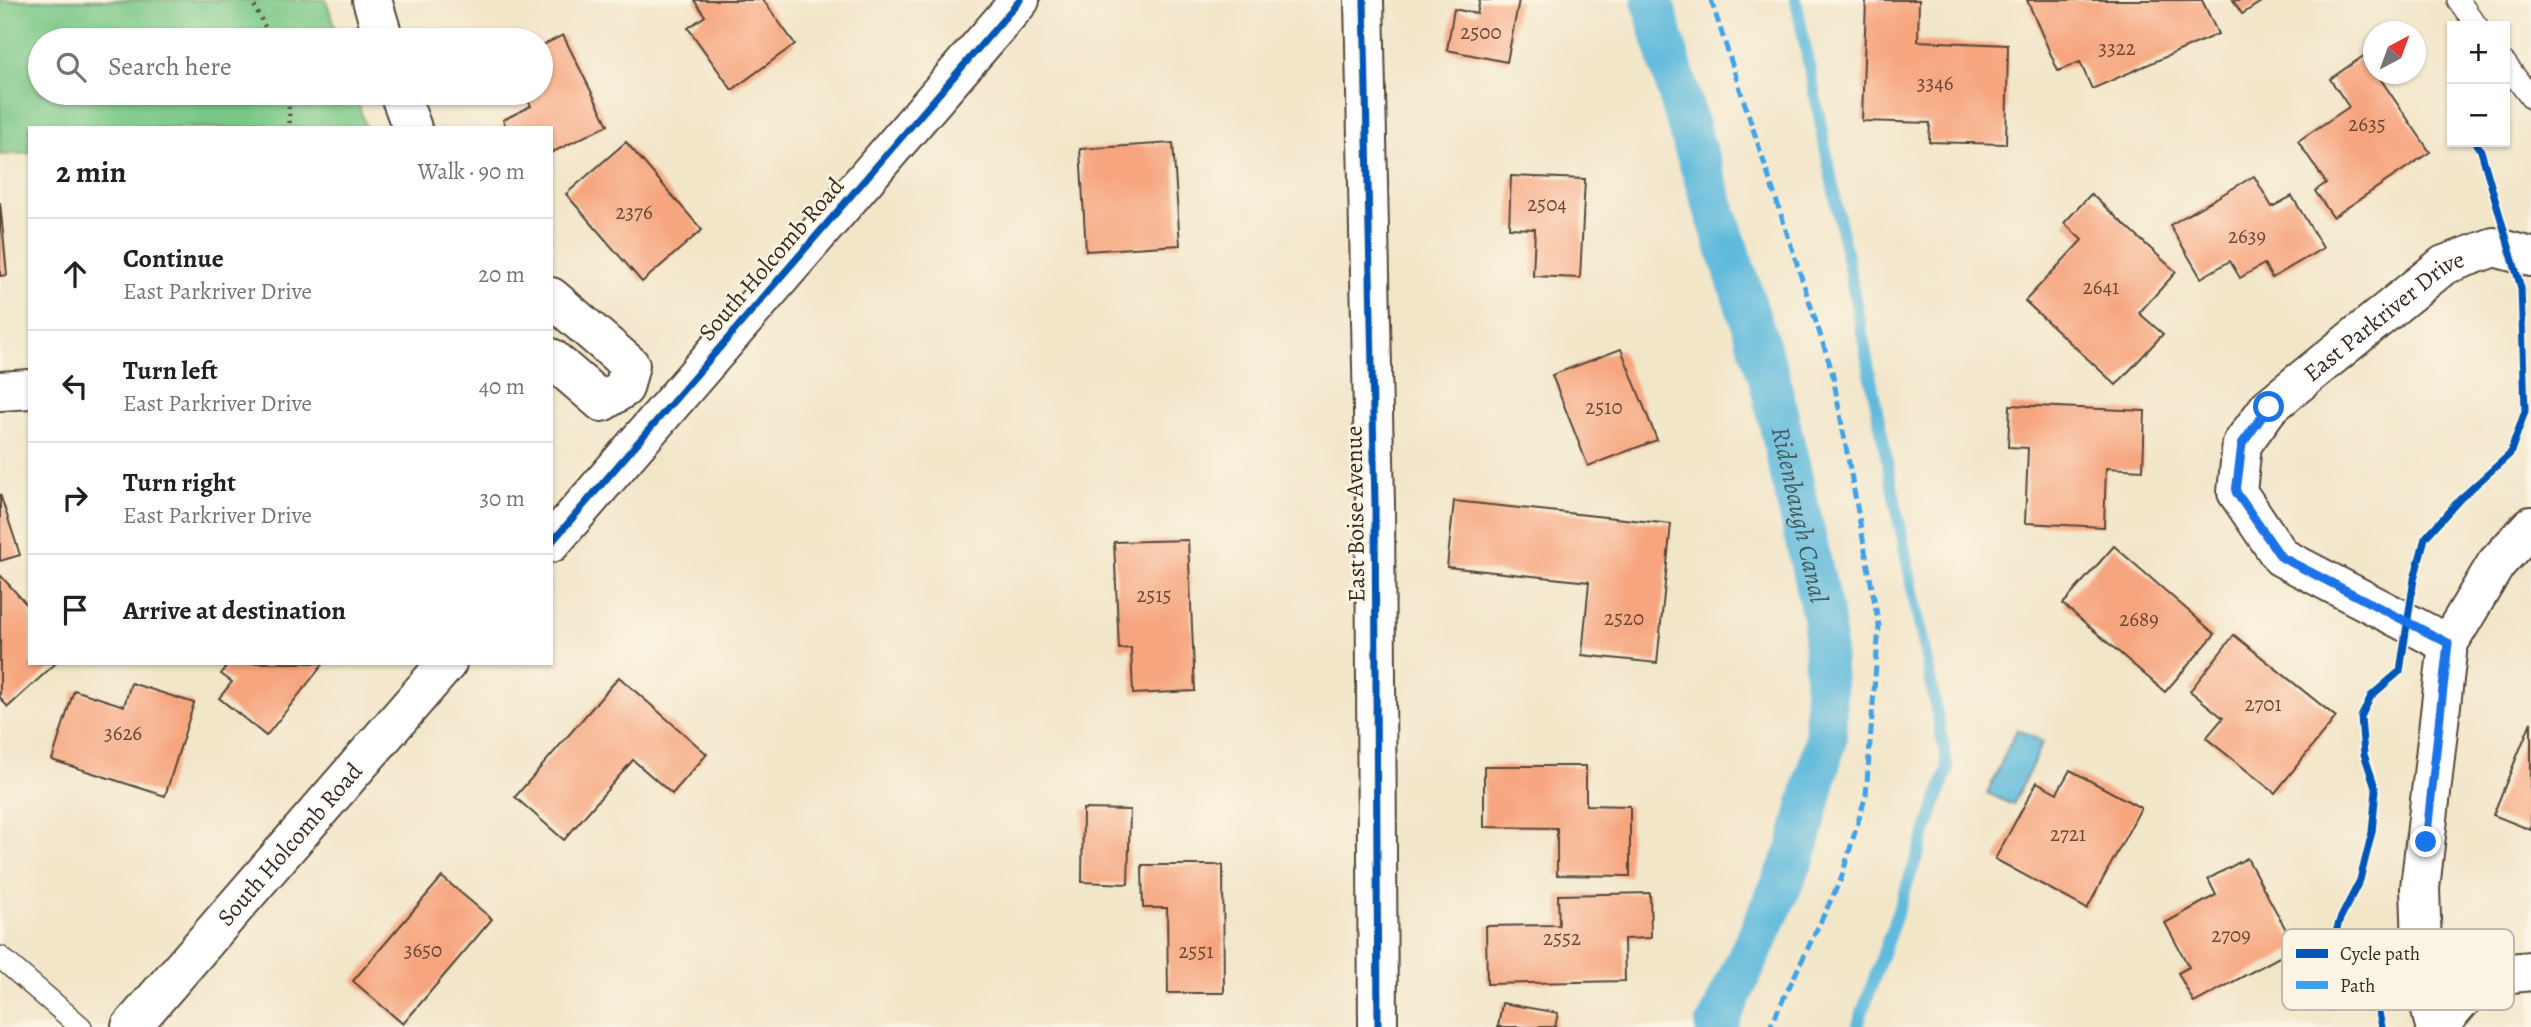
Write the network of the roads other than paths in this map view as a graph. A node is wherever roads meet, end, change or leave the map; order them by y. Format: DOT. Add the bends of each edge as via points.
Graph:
graph roads {
  1 [pos="1020,0"];
  2 [pos="1364,0"];
  3 [pos="2458,0"];
  4 [pos="381,1"];
  5 [pos="2473,21"];
  6 [pos="383,28"];
  7 [pos="2510,70"];
  8 [pos="2531,98"];
  9 [pos="403,105"];
  10 [pos="411,126"];
  11 [pos="2531,257"];
  12 [pos="553,299"];
  13 [pos="553,360"];
  14 [pos="624,388"];
  15 [pos="28,389"];
  16 [pos="0,391"];
  17 [pos="658,419"];
  18 [pos="2531,526"];
  19 [pos="553,541"];
  20 [pos="2448,643"];
  21 [pos="445,665"];
  22 [pos="2421,929"];
  23 [pos="0,957"];
  24 [pos="2432,1010"];
  25 [pos="2452,1010"];
  26 [pos="81,1027"];
  27 [pos="131,1027"];
  28 [pos="1378,1027"];
  29 [pos="2437,1027"];
  1 -- 17 [label="street, South Holcomb Road"];
  2 -- 28 [label="street, East Boise Avenue" via="1375,505"];
  3 -- 5 [label="lane"];
  4 -- 6 [label="street"];
  7 -- 8 [label="lane"];
  9 -- 10 [label="street"];
  11 -- 20 [label="street, East Parkriver Drive" via="2494,247 2444,265 2269,407 2242,444 2236,492 2281,557"];
  12 -- 14 [label="street" via="630,365"];
  13 -- 14 [label="street" via="601,402"];
  14 -- 17 [label="street"];
  15 -- 16 [label="street"];
  17 -- 19 [label="street, South Holcomb Road"];
  18 -- 20 [label="street" via="2496,564"];
  20 -- 22 [label="street" via="2420,888"];
  21 -- 27 [label="street, South Holcomb Road"];
  23 -- 26 [label="lane"];
  24 -- 29 [label="street"];
  25 -- 29 [label="street"];
}
